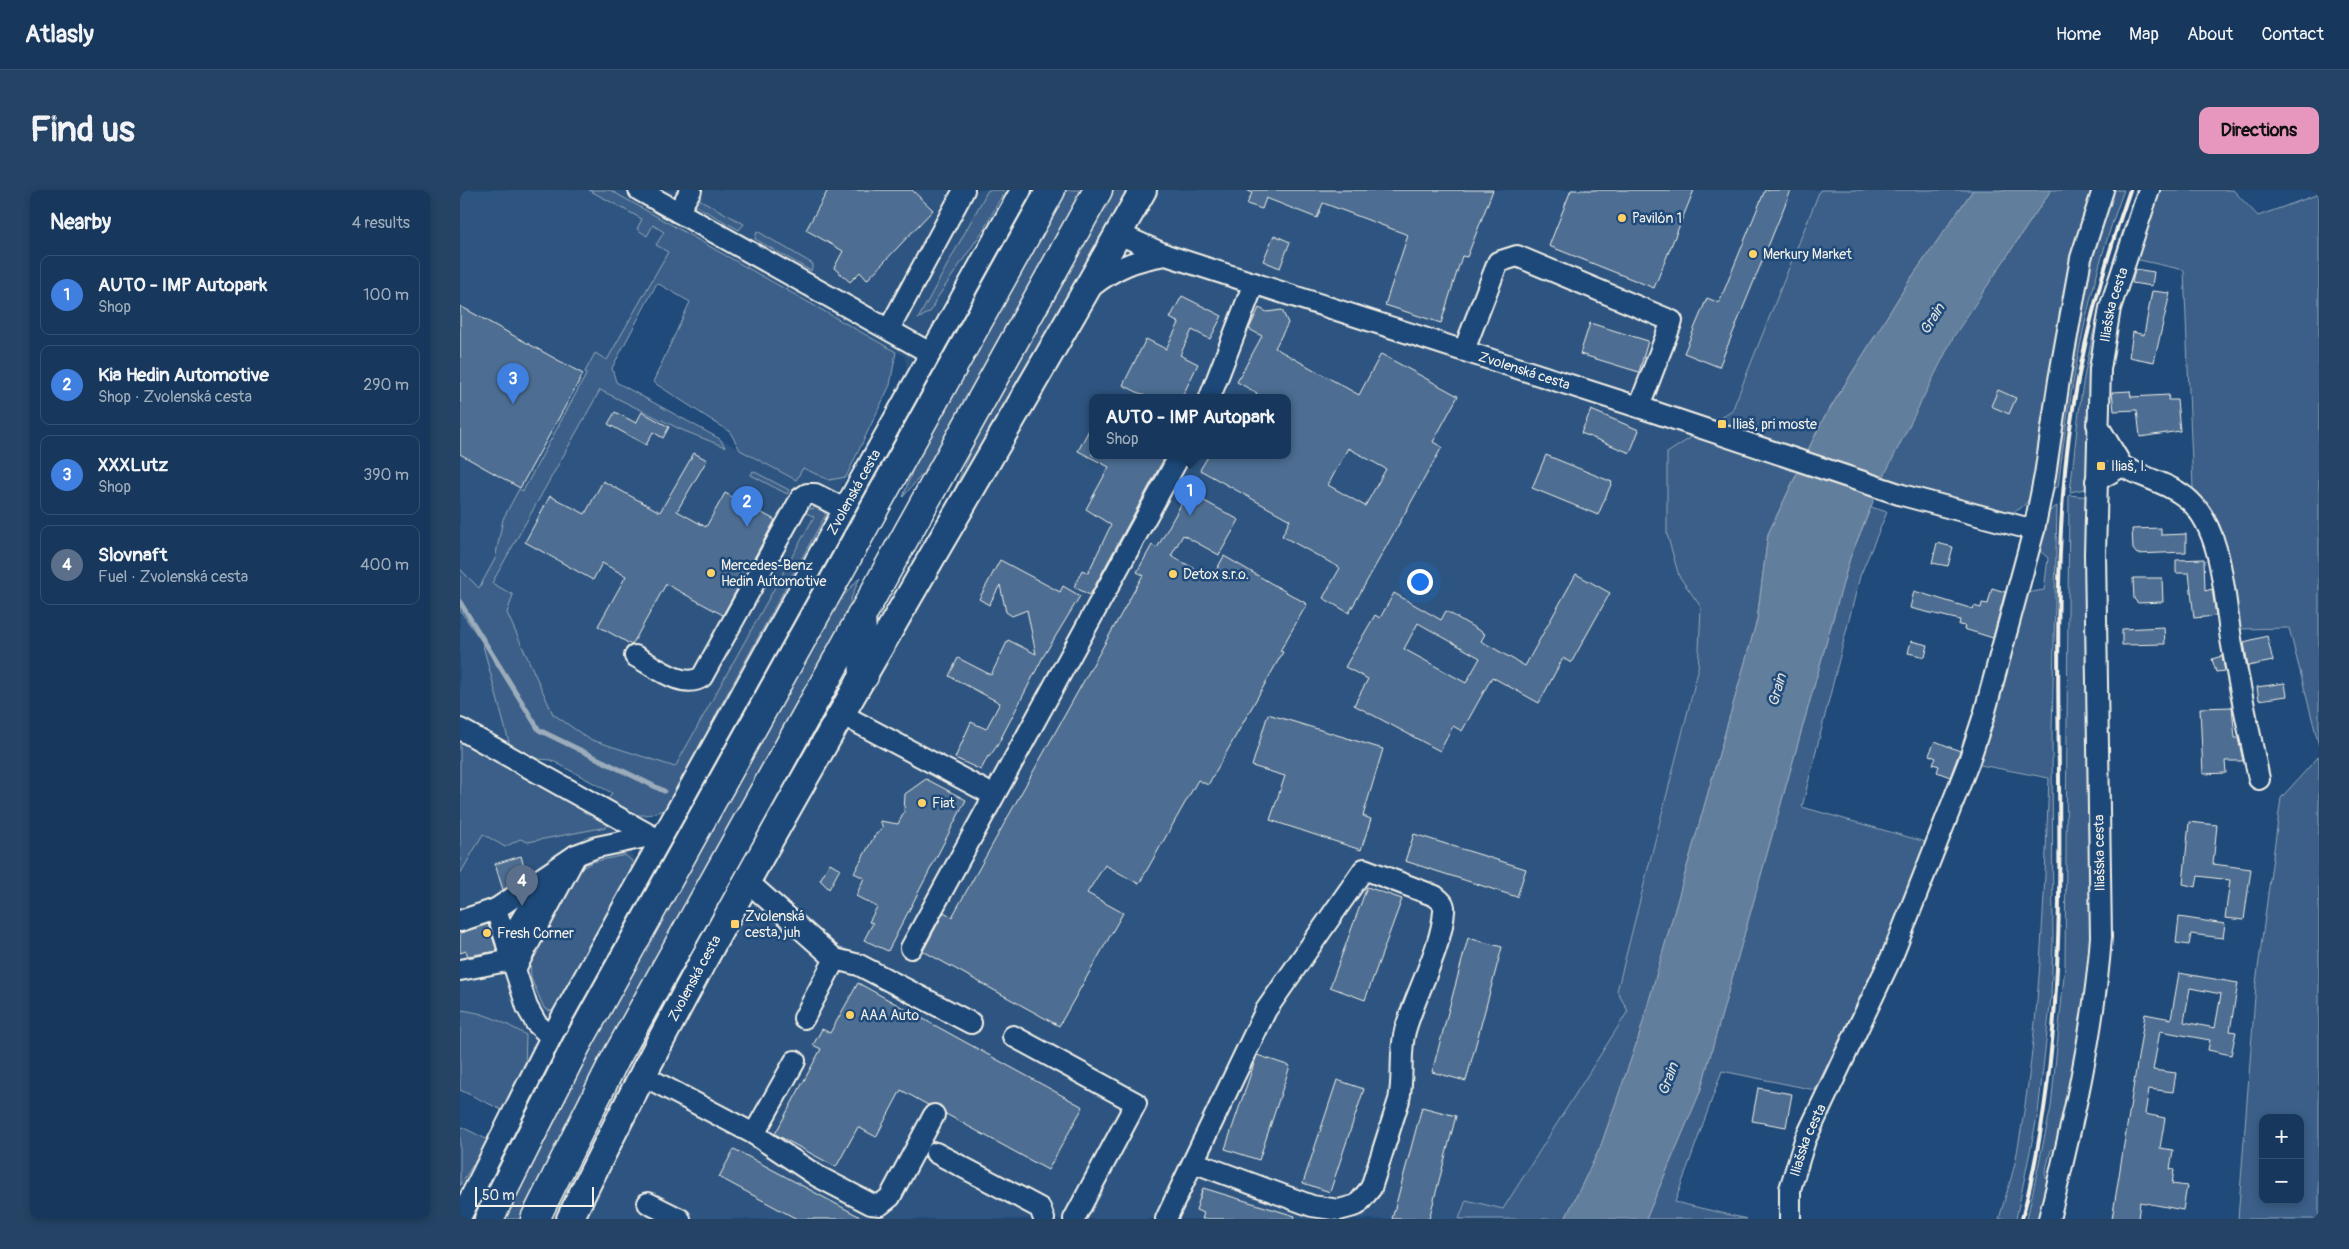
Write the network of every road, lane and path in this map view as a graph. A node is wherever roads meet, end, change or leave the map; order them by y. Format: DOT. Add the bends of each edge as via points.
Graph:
graph roads {
  1 [pos="639,190"];
  2 [pos="691,190"];
  3 [pos="964,190"];
  4 [pos="1021,190"];
  5 [pos="1051,190"];
  6 [pos="1098,190"];
  7 [pos="1143,190"];
  8 [pos="2102,190"];
  9 [pos="2148,190"];
  10 [pos="678,212"];
  11 [pos="1119,234"];
  12 [pos="1166,255"];
  13 [pos="1254,283"];
  14 [pos="1086,291"];
  15 [pos="889,329"];
  16 [pos="1464,350"];
  17 [pos="930,353"];
  18 [pos="1211,394"];
  19 [pos="1639,407"];
  20 [pos="2097,424"];
  21 [pos="1178,459"];
  22 [pos="2122,466"];
  23 [pos="2096,481"];
  24 [pos="844,509"];
  25 [pos="2034,530"];
  26 [pos="862,615"];
  27 [pos="635,656"];
  28 [pos="864,676"];
  29 [pos="843,715"];
  30 [pos="460,729"];
  31 [pos="2259,779"];
  32 [pos="994,795"];
  33 [pos="655,838"];
  34 [pos="576,855"];
  35 [pos="551,870"];
  36 [pos="748,882"];
  37 [pos="496,909"];
  38 [pos="460,921"];
  39 [pos="911,948"];
  40 [pos="512,958"];
  41 [pos="834,959"];
  42 [pos="460,970"];
  43 [pos="804,1018"];
  44 [pos="971,1023"];
  45 [pos="1013,1036"];
  46 [pos="551,1037"];
  47 [pos="794,1061"];
  48 [pos="642,1076"];
  49 [pos="934,1115"];
  50 [pos="754,1134"];
  51 [pos="936,1153"];
  52 [pos="1193,1162"];
  53 [pos="480,1178"];
  54 [pos="460,1199"];
  55 [pos="648,1203"];
  56 [pos="460,1218"];
  57 [pos="489,1219"];
  58 [pos="535,1219"];
  59 [pos="570,1219"];
  60 [pos="680,1219"];
  61 [pos="1044,1219"];
  62 [pos="1074,1219"];
  63 [pos="1166,1219"];
  64 [pos="1790,1219"];
  65 [pos="2049,1219"];
  1 -- 10 [label="street"];
  2 -- 10 [label="street"];
  3 -- 15 [label="street"];
  4 -- 17 [label="street, Zvolenská cesta"];
  5 -- 57 [label="highway" via="576,1046"];
  6 -- 26 [label="highway"];
  7 -- 11 [label="main road, Zvolenská cesta"];
  8 -- 25 [label="street, Iliašska cesta" via="2081,258"];
  9 -- 20 [label="street, Iliašska cesta" via="2110,308 2100,369"];
  10 -- 15 [label="street"];
  11 -- 12 [label="street, Zvolenská cesta"];
  11 -- 14 [label="main road, Zvolenská cesta"];
  12 -- 13 [label="street, Zvolenská cesta"];
  12 -- 14 [label="street, Zvolenská cesta" via="1136,260 1109,273"];
  13 -- 16 [label="street, Zvolenská cesta"];
  13 -- 18 [label="street"];
  14 -- 28 [label="main road, Zvolenská cesta"];
  15 -- 17 [label="street"];
  16 -- 19 [label="street, Zvolenská cesta"];
  16 -- 19 [label="street" via="1498,262 1517,256 1672,321"];
  17 -- 24 [label="street, Zvolenská cesta"];
  19 -- 25 [label="street, Zvolenská cesta" via="1902,495"];
  20 -- 22 [label="street"];
  20 -- 23 [label="street, Iliašska cesta"];
  21 -- 32 [label="street"];
  22 -- 23 [label="street"];
  22 -- 31 [label="street" via="2190,501 2211,534"];
  23 -- 65 [label="street, Iliašska cesta" via="2101,937 2088,1040"];
  24 -- 27 [label="street" via="815,494 801,498 702,677 695,681 680,680"];
  24 -- 33 [label="street, Zvolenská cesta"];
  25 -- 64 [label="street, Iliašska cesta" via="1998,670 1969,761 1893,954 1805,1140 1790,1189"];
  26 -- 28 [label="highway"];
  26 -- 58 [label="highway" via="611,1067"];
  28 -- 29 [label="main road, Zvolenská cesta"];
  29 -- 32 [label="street"];
  29 -- 36 [label="main road, Zvolenská cesta"];
  30 -- 33 [label="street"];
  32 -- 39 [label="street"];
  33 -- 34 [label="street" via="597,847"];
  33 -- 46 [label="street, Zvolenská cesta"];
  34 -- 35 [label="street"];
  34 -- 40 [label="street"];
  35 -- 37 [label="street"];
  35 -- 40 [label="street"];
  36 -- 41 [label="street"];
  36 -- 48 [label="main road, Zvolenská cesta"];
  37 -- 38 [label="street"];
  37 -- 40 [label="street"];
  40 -- 42 [label="street"];
  40 -- 46 [label="street" via="527,1007 536,1023"];
  41 -- 43 [label="street"];
  41 -- 44 [label="street" via="859,965"];
  45 -- 62 [label="street" via="1136,1103"];
  46 -- 53 [label="street, Zvolenská cesta"];
  47 -- 50 [label="street"];
  48 -- 50 [label="street"];
  48 -- 59 [label="main road, Zvolenská cesta"];
  49 -- 50 [label="street" via="890,1197 880,1204 871,1204 818,1176"];
  51 -- 61 [label="street" via="1040,1208"];
  52 -- 52 [label="street" via="1266,1010 1364,869 1442,901 1445,910 1437,942 1405,1030 1399,1100 1371,1188 1357,1205 1339,1210 1312,1206"];
  52 -- 63 [label="street"];
  53 -- 54 [label="street, Zvolenská cesta"];
  53 -- 56 [label="street, Zvolenská cesta"];
  55 -- 60 [label="street"];
}
